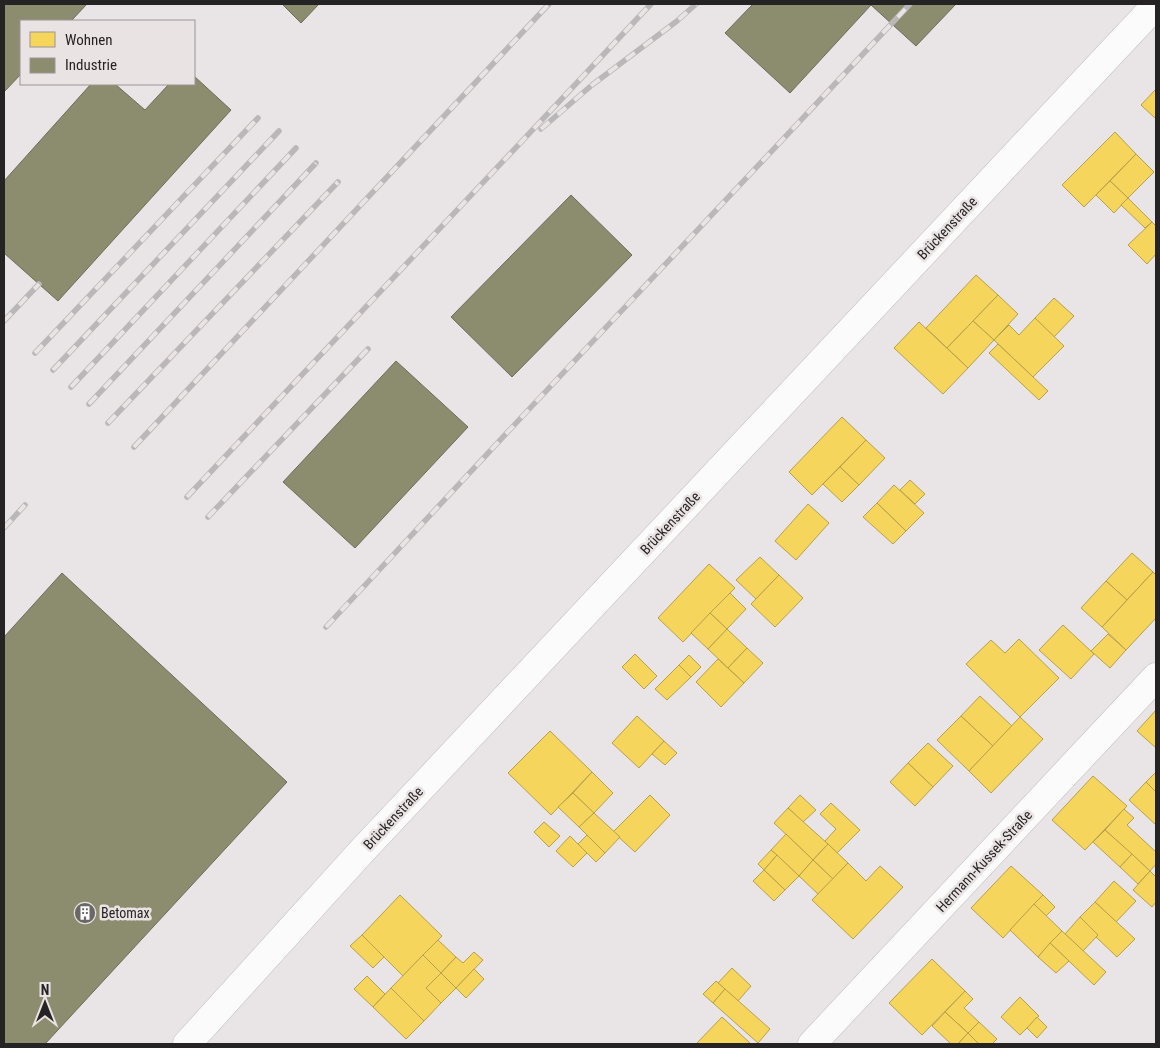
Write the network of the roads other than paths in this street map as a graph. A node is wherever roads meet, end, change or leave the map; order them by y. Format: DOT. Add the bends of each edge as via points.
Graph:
graph roads {
  1 [pos="1156,5"];
  2 [pos="1156,677"];
  3 [pos="187,1044"];
  4 [pos="812,1044"];
  1 -- 3 [label="street, Brückenstraße" via="361,852"];
  2 -- 4 [label="street, Hermann-Kussek-Straße"];
}
